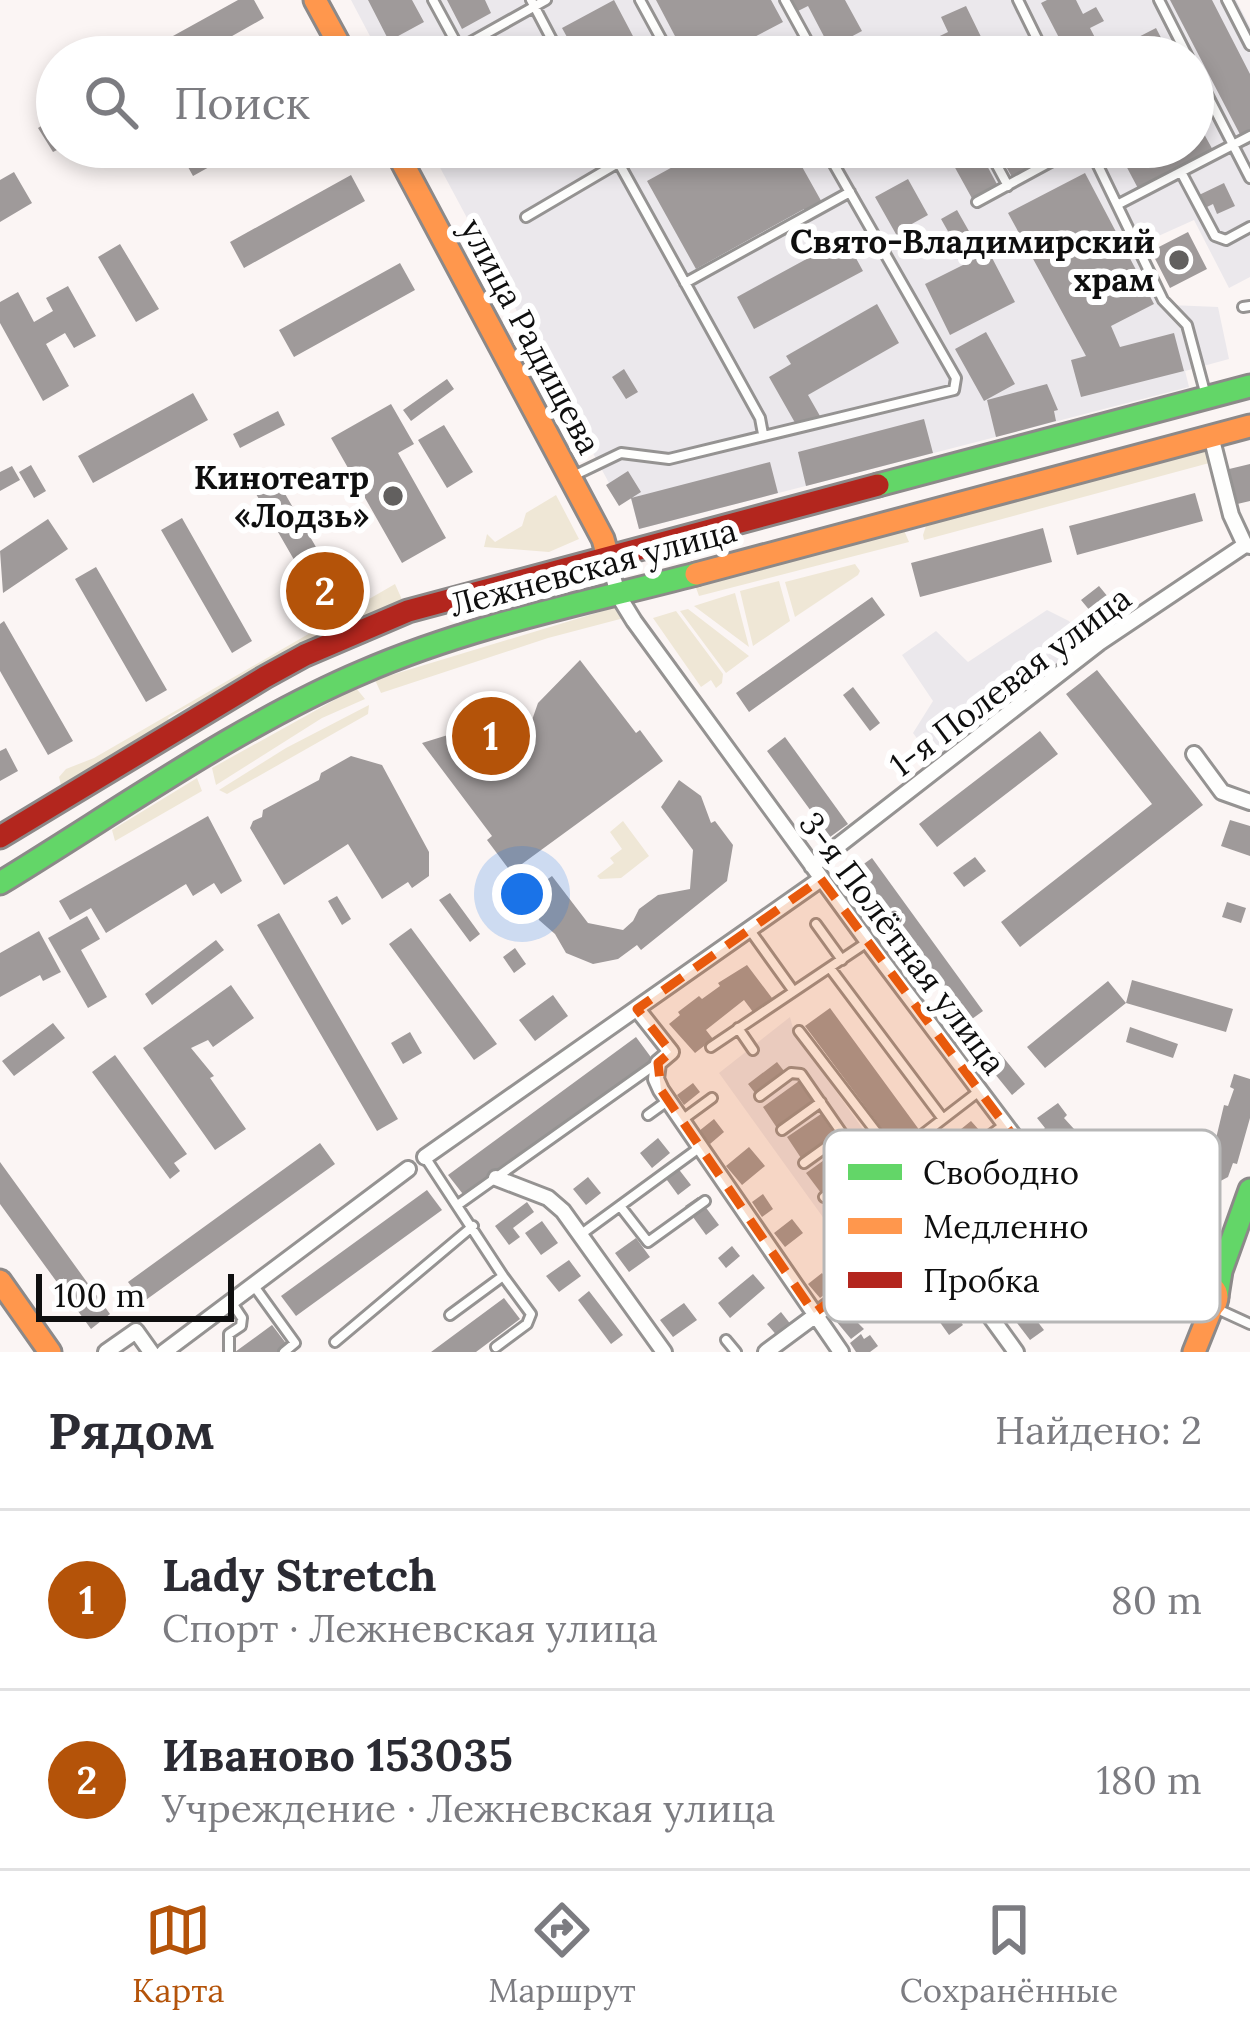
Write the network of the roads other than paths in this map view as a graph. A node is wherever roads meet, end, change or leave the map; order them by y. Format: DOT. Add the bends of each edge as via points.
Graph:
graph roads {
  1 [pos="315,0"];
  2 [pos="434,0"];
  3 [pos="546,0"];
  4 [pos="640,0"];
  5 [pos="785,0"];
  6 [pos="1018,0"];
  7 [pos="1159,0"];
  8 [pos="1227,0"];
  9 [pos="532,3"];
  10 [pos="335,36"];
  11 [pos="453,36"];
  12 [pos="478,36"];
  13 [pos="550,36"];
  14 [pos="660,36"];
  15 [pos="803,36"];
  16 [pos="1036,36"];
  17 [pos="1177,36"];
  18 [pos="1250,45"];
  19 [pos="1214,108"];
  20 [pos="1250,136"];
  21 [pos="1233,145"];
  22 [pos="1214,155"];
  23 [pos="405,168"];
  24 [pos="609,168"];
  25 [pos="621,168"];
  26 [pos="836,168"];
  27 [pos="998,168"];
  28 [pos="1039,168"];
  29 [pos="1099,168"];
  30 [pos="1189,168"];
  31 [pos="1181,172"];
  32 [pos="1250,178"];
  33 [pos="1007,185"];
  34 [pos="850,192"];
  35 [pos="977,202"];
  36 [pos="1117,205"];
  37 [pos="526,217"];
  38 [pos="1250,227"];
  39 [pos="685,283"];
  40 [pos="1250,386"];
  41 [pos="1207,397"];
  42 [pos="1250,426"];
  43 [pos="763,434"];
  44 [pos="1211,436"];
  45 [pos="570,478"];
  46 [pos="1248,546"];
  47 [pos="608,556"];
  48 [pos="618,595"];
  49 [pos="1194,754"];
  50 [pos="1250,802"];
  51 [pos="0,837"];
  52 [pos="816,872"];
  53 [pos="0,883"];
  54 [pos="816,924"];
  55 [pos="749,929"];
  56 [pos="868,942"];
  57 [pos="842,960"];
  58 [pos="830,968"];
  59 [pos="793,989"];
  60 [pos="637,1009"];
  61 [pos="738,1028"];
  62 [pos="799,1031"];
  63 [pos="711,1046"];
  64 [pos="754,1049"];
  65 [pos="658,1063"];
  66 [pos="980,1091"];
  67 [pos="760,1096"];
  68 [pos="712,1098"];
  69 [pos="668,1101"];
  70 [pos="821,1102"];
  71 [pos="648,1115"];
  72 [pos="943,1119"];
  73 [pos="681,1120"];
  74 [pos="1005,1124"];
  75 [pos="782,1130"];
  76 [pos="840,1130"];
  77 [pos="875,1130"];
  78 [pos="929,1130"];
  79 [pos="997,1130"];
  80 [pos="1009,1130"];
  81 [pos="700,1148"];
  82 [pos="824,1148"];
  83 [pos="425,1157"];
  84 [pos="804,1162"];
  85 [pos="408,1169"];
  86 [pos="496,1178"];
  87 [pos="1250,1190"];
  88 [pos="705,1201"];
  89 [pos="459,1204"];
  90 [pos="620,1206"];
  91 [pos="473,1226"];
  92 [pos="580,1235"];
  93 [pos="1220,1272"];
  94 [pos="503,1276"];
  95 [pos="0,1281"];
  96 [pos="254,1286"];
  97 [pos="0,1301"];
  98 [pos="231,1303"];
  99 [pos="824,1306"];
  100 [pos="1220,1309"];
  101 [pos="814,1313"];
  102 [pos="451,1316"];
  103 [pos="994,1322"];
  104 [pos="1198,1322"];
  105 [pos="1250,1324"];
  106 [pos="727,1340"];
  107 [pos="335,1342"];
  108 [pos="496,1348"];
  109 [pos="36,1352"];
  110 [pos="50,1352"];
  111 [pos="106,1352"];
  112 [pos="151,1352"];
  113 [pos="164,1352"];
  114 [pos="229,1352"];
  115 [pos="284,1352"];
  116 [pos="664,1352"];
  117 [pos="736,1352"];
  118 [pos="766,1352"];
  119 [pos="841,1352"];
  120 [pos="1016,1352"];
  121 [pos="1194,1352"];
  1 -- 10 [label="main road"];
  2 -- 11 [label="lane"];
  3 -- 9 [label="lane"];
  4 -- 14 [label="lane"];
  5 -- 15 [label="lane"];
  6 -- 16 [label="lane"];
  7 -- 17 [label="lane"];
  8 -- 18 [label="lane"];
  9 -- 12 [label="lane"];
  9 -- 13 [label="lane"];
  19 -- 21 [label="lane"];
  20 -- 21 [label="lane"];
  21 -- 22 [label="lane"];
  21 -- 32 [label="lane"];
  23 -- 45 [label="main road, улица Радищева"];
  24 -- 37 [label="lane"];
  25 -- 39 [label="lane"];
  26 -- 34 [label="lane"];
  27 -- 33 [label="lane"];
  28 -- 33 [label="lane"];
  29 -- 36 [label="lane"];
  30 -- 31 [label="lane"];
  31 -- 36 [label="lane"];
  31 -- 38 [label="lane" via="1215,236 1226,240"];
  33 -- 35 [label="lane"];
  34 -- 39 [label="lane"];
  34 -- 43 [label="lane" via="956,386 947,395"];
  36 -- 41 [label="lane" via="1162,300 1187,325"];
  39 -- 43 [label="lane"];
  40 -- 41 [label="main road, Лежневская улица"];
  41 -- 47 [label="main road, Лежневская улица"];
  42 -- 44 [label="main road, Лежневская улица"];
  43 -- 45 [label="lane" via="669,459 621,453"];
  44 -- 46 [label="street"];
  44 -- 48 [label="main road, Лежневская улица"];
  45 -- 47 [label="main road, улица Радищева"];
  46 -- 52 [label="street, 1-я Полевая улица" via="1099,643"];
  47 -- 48 [label="street"];
  47 -- 51 [label="main road, Лежневская улица" via="408,611 304,656"];
  48 -- 52 [label="street, 3-я Полётная улица"];
  48 -- 53 [label="main road, Лежневская улица" via="435,644 329,687"];
  49 -- 50 [label="street" via="1222,792"];
  52 -- 55 [label="street, 1-я Полевая улица"];
  52 -- 56 [label="street, 3-я Полётная улица"];
  54 -- 57 [label="lane"];
  55 -- 59 [label="lane"];
  55 -- 60 [label="street, 1-я Полевая улица"];
  56 -- 57 [label="lane"];
  56 -- 66 [label="street, 3-я Полётная улица"];
  57 -- 58 [label="lane"];
  58 -- 59 [label="lane"];
  58 -- 72 [label="lane"];
  59 -- 61 [label="lane"];
  60 -- 65 [label="street" via="671,1052"];
  60 -- 83 [label="street, 1-я Полевая улица"];
  61 -- 63 [label="lane"];
  61 -- 64 [label="lane"];
  62 -- 77 [label="lane"];
  65 -- 69 [label="street" via="656,1079"];
  65 -- 86 [label="lane"];
  66 -- 72 [label="lane"];
  66 -- 74 [label="street, 3-я Полётная улица"];
  67 -- 70 [label="lane" via="791,1073 801,1074"];
  68 -- 73 [label="lane"];
  69 -- 71 [label="lane"];
  69 -- 73 [label="street"];
  70 -- 75 [label="lane"];
  70 -- 76 [label="lane"];
  72 -- 78 [label="lane"];
  73 -- 81 [label="street"];
  74 -- 79 [label="lane"];
  74 -- 80 [label="street, 3-я Полётная улица"];
  81 -- 90 [label="lane"];
  81 -- 101 [label="street"];
  82 -- 84 [label="lane"];
  83 -- 89 [label="lane"];
  85 -- 96 [label="street"];
  86 -- 89 [label="lane"];
  86 -- 92 [label="street" via="548,1198"];
  87 -- 93 [label="main road"];
  88 -- 90 [label="lane" via="648,1242"];
  89 -- 91 [label="lane"];
  90 -- 92 [label="lane"];
  91 -- 94 [label="lane"];
  91 -- 107 [label="lane"];
  92 -- 116 [label="street"];
  94 -- 102 [label="lane"];
  94 -- 108 [label="lane" via="531,1314"];
  95 -- 110 [label="main road"];
  96 -- 98 [label="street"];
  96 -- 115 [label="lane" via="296,1343"];
  97 -- 109 [label="main road"];
  98 -- 113 [label="street"];
  98 -- 114 [label="lane" via="242,1318 229,1334"];
  99 -- 101 [label="street"];
  100 -- 105 [label="lane"];
  101 -- 118 [label="street"];
  101 -- 119 [label="street"];
  103 -- 120 [label="street"];
  104 -- 121 [label="main road"];
  106 -- 117 [label="lane"];
  111 -- 112 [label="street" via="136,1331"];
}
